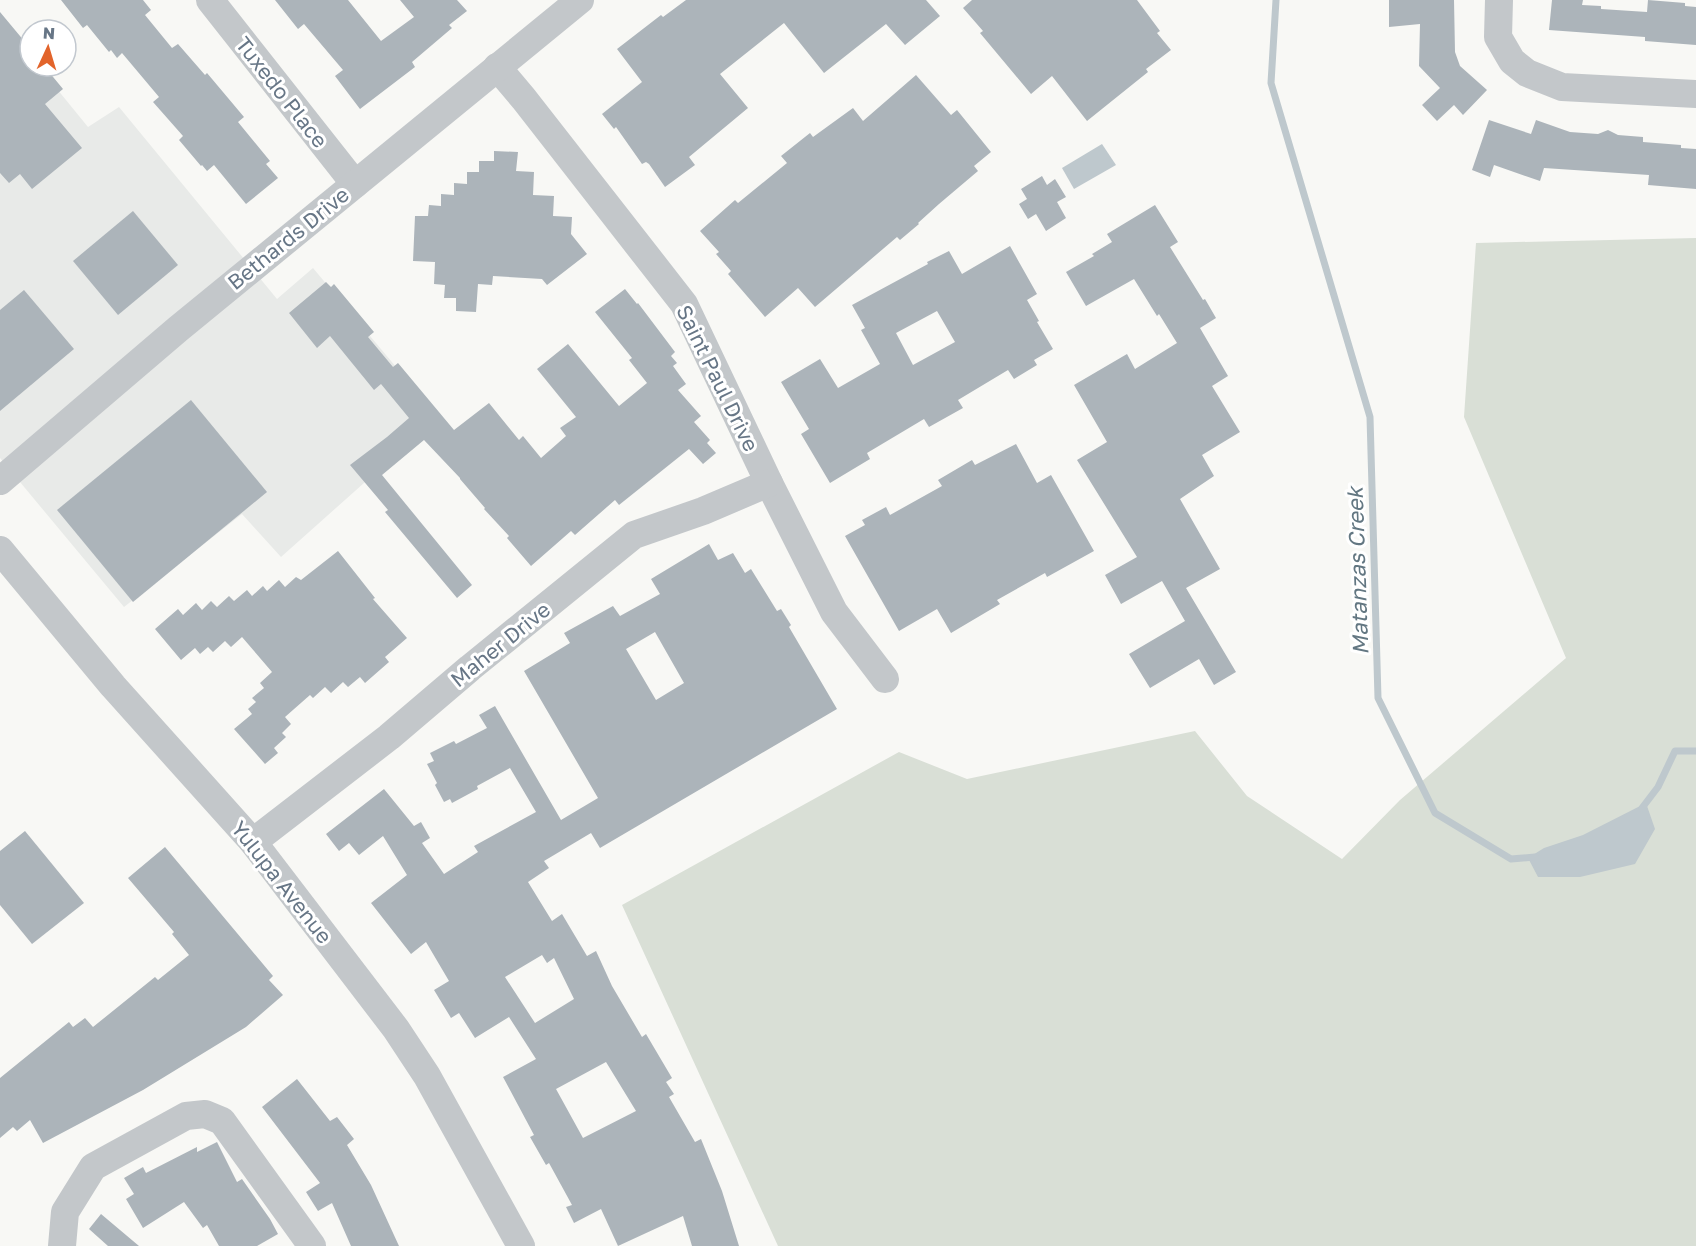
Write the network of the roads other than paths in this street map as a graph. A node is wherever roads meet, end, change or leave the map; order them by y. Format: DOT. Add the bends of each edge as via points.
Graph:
graph roads {
  1 [pos="210,0"];
  2 [pos="580,0"];
  3 [pos="1499,0"];
  4 [pos="497,67"];
  5 [pos="1696,94"];
  6 [pos="355,184"];
  7 [pos="0,480"];
  8 [pos="768,483"];
  9 [pos="0,550"];
  10 [pos="885,680"];
  11 [pos="253,842"];
  12 [pos="62,1246"];
  13 [pos="312,1246"];
  14 [pos="521,1246"];
  1 -- 6 [label="street, Tuxedo Place"];
  2 -- 4 [label="street, Bethards Drive"];
  3 -- 5 [label="street" via="1498,37 1512,62 1527,73 1562,87"];
  4 -- 6 [label="street, Bethards Drive"];
  4 -- 8 [label="street, Saint Paul Drive" via="684,304"];
  6 -- 7 [label="street, Bethards Drive"];
  8 -- 10 [label="street, Saint Paul Drive" via="834,612"];
  8 -- 11 [label="street, Maher Drive" via="634,535 389,737"];
  9 -- 11 [label="street, Yulupa Avenue" via="113,686"];
  11 -- 14 [label="street, Yulupa Avenue" via="396,1029 427,1076"];
  12 -- 13 [label="street" via="65,1212 93,1167 186,1116 205,1114 222,1121"];
}
